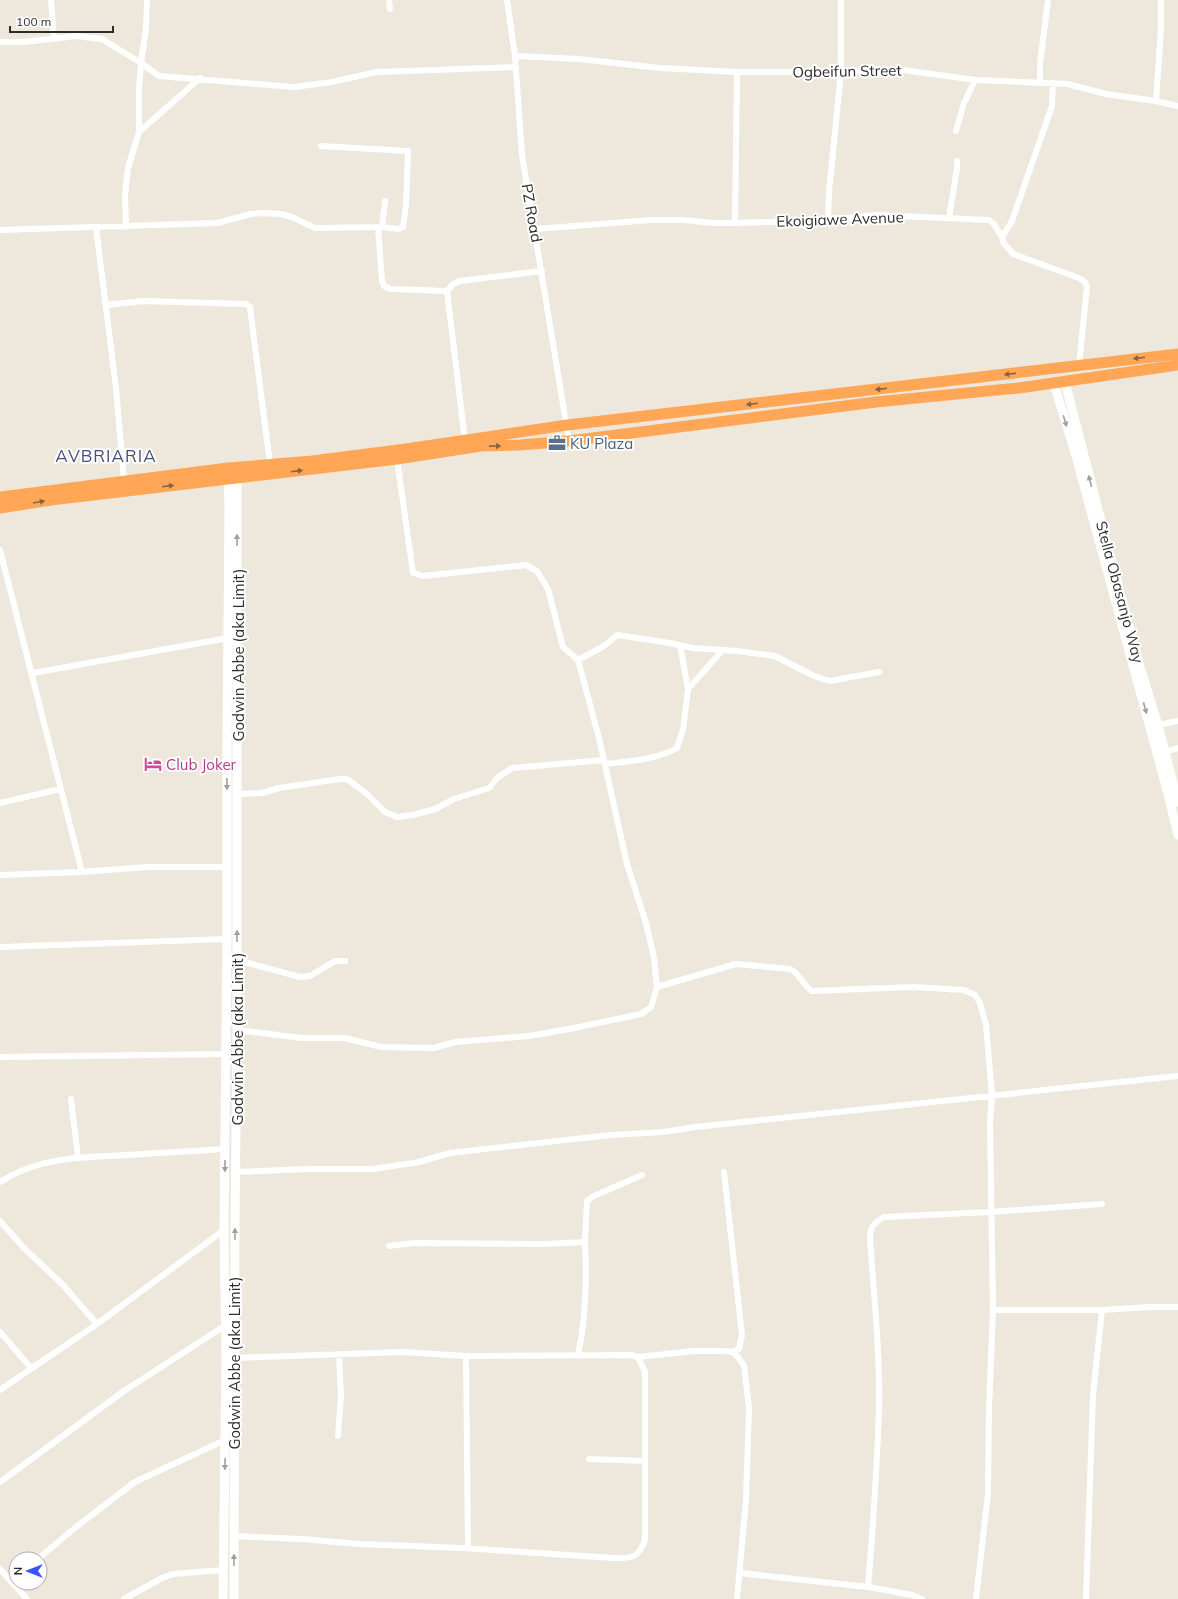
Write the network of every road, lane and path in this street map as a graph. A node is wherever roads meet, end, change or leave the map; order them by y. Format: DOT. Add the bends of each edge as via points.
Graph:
graph roads {
  1 [pos="51,0"];
  2 [pos="147,0"];
  3 [pos="389,0"];
  4 [pos="507,0"];
  5 [pos="841,0"];
  6 [pos="1048,0"];
  7 [pos="1161,0"];
  8 [pos="390,9"];
  9 [pos="54,38"];
  10 [pos="0,42"];
  11 [pos="514,56"];
  12 [pos="141,63"];
  13 [pos="516,67"];
  14 [pos="737,72"];
  15 [pos="841,72"];
  16 [pos="200,78"];
  17 [pos="976,80"];
  18 [pos="1040,83"];
  19 [pos="1053,83"];
  20 [pos="1156,100"];
  21 [pos="1178,106"];
  22 [pos="956,131"];
  23 [pos="139,132"];
  24 [pos="321,146"];
  25 [pos="957,161"];
  26 [pos="385,201"];
  27 [pos="949,218"];
  28 [pos="828,220"];
  29 [pos="735,223"];
  30 [pos="96,227"];
  31 [pos="126,227"];
  32 [pos="380,227"];
  33 [pos="535,229"];
  34 [pos="0,230"];
  35 [pos="1002,237"];
  36 [pos="542,271"];
  37 [pos="447,291"];
  38 [pos="106,305"];
  39 [pos="1178,354"];
  40 [pos="1178,365"];
  41 [pos="1078,366"];
  42 [pos="1060,383"];
  43 [pos="567,425"];
  44 [pos="465,441"];
  45 [pos="569,441"];
  46 [pos="397,459"];
  47 [pos="270,464"];
  48 [pos="233,473"];
  49 [pos="124,481"];
  50 [pos="0,497"];
  51 [pos="0,508"];
  52 [pos="0,550"];
  53 [pos="228,638"];
  54 [pos="680,645"];
  55 [pos="722,651"];
  56 [pos="578,660"];
  57 [pos="879,672"];
  58 [pos="33,673"];
  59 [pos="688,689"];
  60 [pos="1178,721"];
  61 [pos="1158,725"];
  62 [pos="1178,748"];
  63 [pos="1165,752"];
  64 [pos="604,762"];
  65 [pos="60,789"];
  66 [pos="238,794"];
  67 [pos="0,802"];
  68 [pos="1178,802"];
  69 [pos="1178,835"];
  70 [pos="228,867"];
  71 [pos="82,872"];
  72 [pos="0,875"];
  73 [pos="228,939"];
  74 [pos="0,947"];
  75 [pos="236,960"];
  76 [pos="345,961"];
  77 [pos="657,987"];
  78 [pos="237,1030"];
  79 [pos="226,1054"];
  80 [pos="0,1057"];
  81 [pos="1178,1076"];
  82 [pos="992,1096"];
  83 [pos="71,1099"];
  84 [pos="225,1149"];
  85 [pos="78,1158"];
  86 [pos="236,1172"];
  87 [pos="724,1172"];
  88 [pos="642,1175"];
  89 [pos="0,1182"];
  90 [pos="1102,1204"];
  91 [pos="990,1212"];
  92 [pos="0,1221"];
  93 [pos="224,1230"];
  94 [pos="585,1242"];
  95 [pos="389,1246"];
  96 [pos="225,1250"];
  97 [pos="235,1250"];
  98 [pos="1178,1307"];
  99 [pos="993,1310"];
  100 [pos="1102,1310"];
  101 [pos="97,1324"];
  102 [pos="226,1325"];
  103 [pos="0,1332"];
  104 [pos="732,1352"];
  105 [pos="339,1354"];
  106 [pos="578,1355"];
  107 [pos="466,1356"];
  108 [pos="231,1358"];
  109 [pos="638,1358"];
  110 [pos="31,1368"];
  111 [pos="0,1390"];
  112 [pos="338,1436"];
  113 [pos="225,1440"];
  114 [pos="589,1459"];
  115 [pos="645,1461"];
  116 [pos="0,1482"];
  117 [pos="234,1536"];
  118 [pos="468,1548"];
  119 [pos="48,1551"];
  120 [pos="0,1569"];
  121 [pos="223,1570"];
  122 [pos="740,1573"];
  123 [pos="8,1576"];
  124 [pos="868,1587"];
  125 [pos="124,1599"];
  126 [pos="224,1599"];
  127 [pos="234,1599"];
  128 [pos="738,1599"];
  129 [pos="922,1599"];
  130 [pos="976,1599"];
  131 [pos="1086,1599"];
  1 -- 9 [label="street"];
  2 -- 12 [label="street"];
  3 -- 8 [label="street"];
  4 -- 11 [label="street, PZ Road"];
  5 -- 15 [label="street"];
  6 -- 18 [label="street"];
  7 -- 20 [label="street"];
  9 -- 10 [label="street"];
  9 -- 12 [label="street" via="76,36 102,39"];
  11 -- 13 [label="street, PZ Road"];
  11 -- 14 [label="street, Ogbeifun Street"];
  12 -- 16 [label="street" via="159,76"];
  12 -- 23 [label="street"];
  13 -- 16 [label="street" via="377,72 294,87"];
  13 -- 33 [label="street, PZ Road" via="522,155"];
  14 -- 15 [label="street, Ogbeifun Street"];
  14 -- 29 [label="street"];
  15 -- 17 [label="street, Ogbeifun Street" via="896,69"];
  15 -- 28 [label="street"];
  16 -- 23 [label="street"];
  17 -- 18 [label="street, Ogbeifun Street"];
  17 -- 22 [label="street" via="964,103"];
  18 -- 19 [label="street, Ogbeifun Street"];
  19 -- 20 [label="street, Ogbeifun Street" via="1068,84 1106,94"];
  19 -- 35 [label="street" via="1052,106 1012,220"];
  20 -- 21 [label="street, Ogbeifun Street"];
  23 -- 31 [label="street" via="128,168"];
  24 -- 32 [label="street" via="408,151 404,225 398,229"];
  25 -- 27 [label="street"];
  26 -- 32 [label="street"];
  27 -- 28 [label="street, Ekoigiawe Avenue" via="876,215"];
  27 -- 35 [label="street, Ekoigiawe Avenue" via="989,220"];
  28 -- 29 [label="street, Ekoigiawe Avenue"];
  29 -- 33 [label="street, Ekoigiawe Avenue" via="652,220"];
  30 -- 31 [label="street"];
  30 -- 34 [label="street"];
  30 -- 38 [label="street"];
  31 -- 32 [label="street" via="217,223 263,213 286,216 315,228"];
  32 -- 37 [label="street" via="384,286 390,289"];
  33 -- 36 [label="street, PZ Road"];
  35 -- 41 [label="street, Ekoigiawe Avenue" via="1013,254 1085,282 1087,287"];
  36 -- 37 [label="street" via="460,281"];
  36 -- 43 [label="street, PZ Road"];
  37 -- 44 [label="street"];
  38 -- 47 [label="street" via="144,302 246,304 250,307"];
  38 -- 49 [label="street"];
  39 -- 41 [label="highway, one-way"];
  40 -- 42 [label="highway"];
  41 -- 43 [label="highway, one-way"];
  42 -- 45 [label="highway" via="876,402"];
  61 -- 42 [label="street, Stella Obasanjo Way, one-way"];
  42 -- 69 [label="street, one-way"];
  43 -- 44 [label="highway"];
  43 -- 45 [label="street, PZ Road"];
  44 -- 47 [label="highway"];
  46 -- 45 [label="highway, one-way" via="482,446 520,446"];
  48 -- 46 [label="highway, one-way"];
  46 -- 56 [label="street" via="413,573 423,576 526,566 537,571 548,589 563,647"];
  47 -- 48 [label="highway"];
  48 -- 49 [label="highway"];
  51 -- 48 [label="highway, one-way"];
  48 -- 53 [label="street, Godwin Abbe (aka Limit)" via="229,506"];
  66 -- 48 [label="street, Godwin Abbe (aka Limit), one-way" via="238,635"];
  49 -- 50 [label="highway"];
  52 -- 58 [label="street"];
  53 -- 58 [label="street"];
  53 -- 70 [label="street, Godwin Abbe (aka Limit), one-way"];
  54 -- 55 [label="street"];
  54 -- 56 [label="street" via="617,635 604,646"];
  54 -- 59 [label="street"];
  55 -- 57 [label="street" via="775,656 814,676 830,681"];
  55 -- 59 [label="street"];
  56 -- 64 [label="street"];
  58 -- 65 [label="street"];
  59 -- 64 [label="street" via="683,730 677,748 657,756"];
  60 -- 61 [label="street"];
  61 -- 63 [label="street, Stella Obasanjo Way"];
  62 -- 63 [label="street"];
  63 -- 68 [label="street, Stella Obasanjo Way"];
  64 -- 66 [label="street" via="512,768 497,778 489,788 454,799 435,809 397,817 385,812 347,779 279,788 262,793"];
  64 -- 77 [label="street" via="627,864 646,923"];
  65 -- 67 [label="street"];
  65 -- 71 [label="street"];
  75 -- 66 [label="street, Godwin Abbe (aka Limit), one-way"];
  70 -- 71 [label="street" via="148,867"];
  70 -- 73 [label="street, Godwin Abbe (aka Limit)"];
  71 -- 72 [label="street"];
  73 -- 74 [label="street"];
  73 -- 79 [label="street, Godwin Abbe (aka Limit)"];
  75 -- 76 [label="street" via="300,977 310,976 335,961"];
  75 -- 78 [label="street, Godwin Abbe (aka Limit)"];
  77 -- 78 [label="street" via="651,1007 641,1014 529,1036 455,1042 434,1048 381,1047 345,1038 302,1038"];
  77 -- 82 [label="street" via="736,964 790,969 796,972 812,991 913,987 964,990 976,995 986,1025"];
  78 -- 86 [label="street, Godwin Abbe (aka Limit)"];
  79 -- 80 [label="street"];
  79 -- 84 [label="street, Godwin Abbe (aka Limit)"];
  81 -- 82 [label="street"];
  82 -- 86 [label="street" via="450,1153 419,1162 373,1169"];
  82 -- 91 [label="street"];
  83 -- 85 [label="street"];
  84 -- 85 [label="street"];
  84 -- 93 [label="street, Godwin Abbe (aka Limit), one-way"];
  85 -- 89 [label="street" via="25,1168"];
  97 -- 86 [label="street, Godwin Abbe (aka Limit), one-way"];
  87 -- 104 [label="street" via="742,1335 739,1349"];
  88 -- 94 [label="street" via="587,1201"];
  90 -- 91 [label="street"];
  91 -- 99 [label="street"];
  91 -- 124 [label="street" via="884,1217 874,1223 870,1231 878,1346 879,1407"];
  92 -- 101 [label="street"];
  93 -- 96 [label="street, Godwin Abbe (aka Limit)"];
  93 -- 101 [label="street"];
  94 -- 95 [label="street" via="414,1243"];
  94 -- 106 [label="street" via="584,1330"];
  96 -- 97 [label="street"];
  96 -- 102 [label="street, Godwin Abbe (aka Limit)"];
  97 -- 108 [label="street, Godwin Abbe (aka Limit)"];
  98 -- 100 [label="street"];
  99 -- 100 [label="street"];
  99 -- 130 [label="street" via="988,1494"];
  100 -- 131 [label="street" via="1093,1394"];
  101 -- 110 [label="street"];
  102 -- 108 [label="street, Godwin Abbe (aka Limit)"];
  102 -- 116 [label="street" via="124,1391"];
  103 -- 110 [label="street"];
  104 -- 109 [label="street" via="694,1351"];
  104 -- 122 [label="street" via="744,1366 749,1408 746,1500"];
  105 -- 107 [label="street" via="403,1352"];
  105 -- 108 [label="street"];
  105 -- 112 [label="street" via="341,1396"];
  106 -- 107 [label="street"];
  106 -- 109 [label="street" via="631,1355"];
  107 -- 118 [label="street"];
  108 -- 113 [label="street, Godwin Abbe (aka Limit)"];
  108 -- 117 [label="street, Godwin Abbe (aka Limit)"];
  109 -- 115 [label="street" via="645,1372"];
  110 -- 111 [label="street"];
  113 -- 119 [label="street" via="135,1482"];
  113 -- 121 [label="street, Godwin Abbe (aka Limit), one-way"];
  114 -- 115 [label="street"];
  115 -- 118 [label="street" via="645,1540 637,1556 613,1558"];
  117 -- 118 [label="street"];
  127 -- 117 [label="street, Godwin Abbe (aka Limit), one-way"];
  120 -- 123 [label="street"];
  121 -- 125 [label="street" via="173,1574"];
  121 -- 126 [label="street, Godwin Abbe (aka Limit)"];
  122 -- 124 [label="street"];
  122 -- 128 [label="street"];
  124 -- 129 [label="street"];
}
